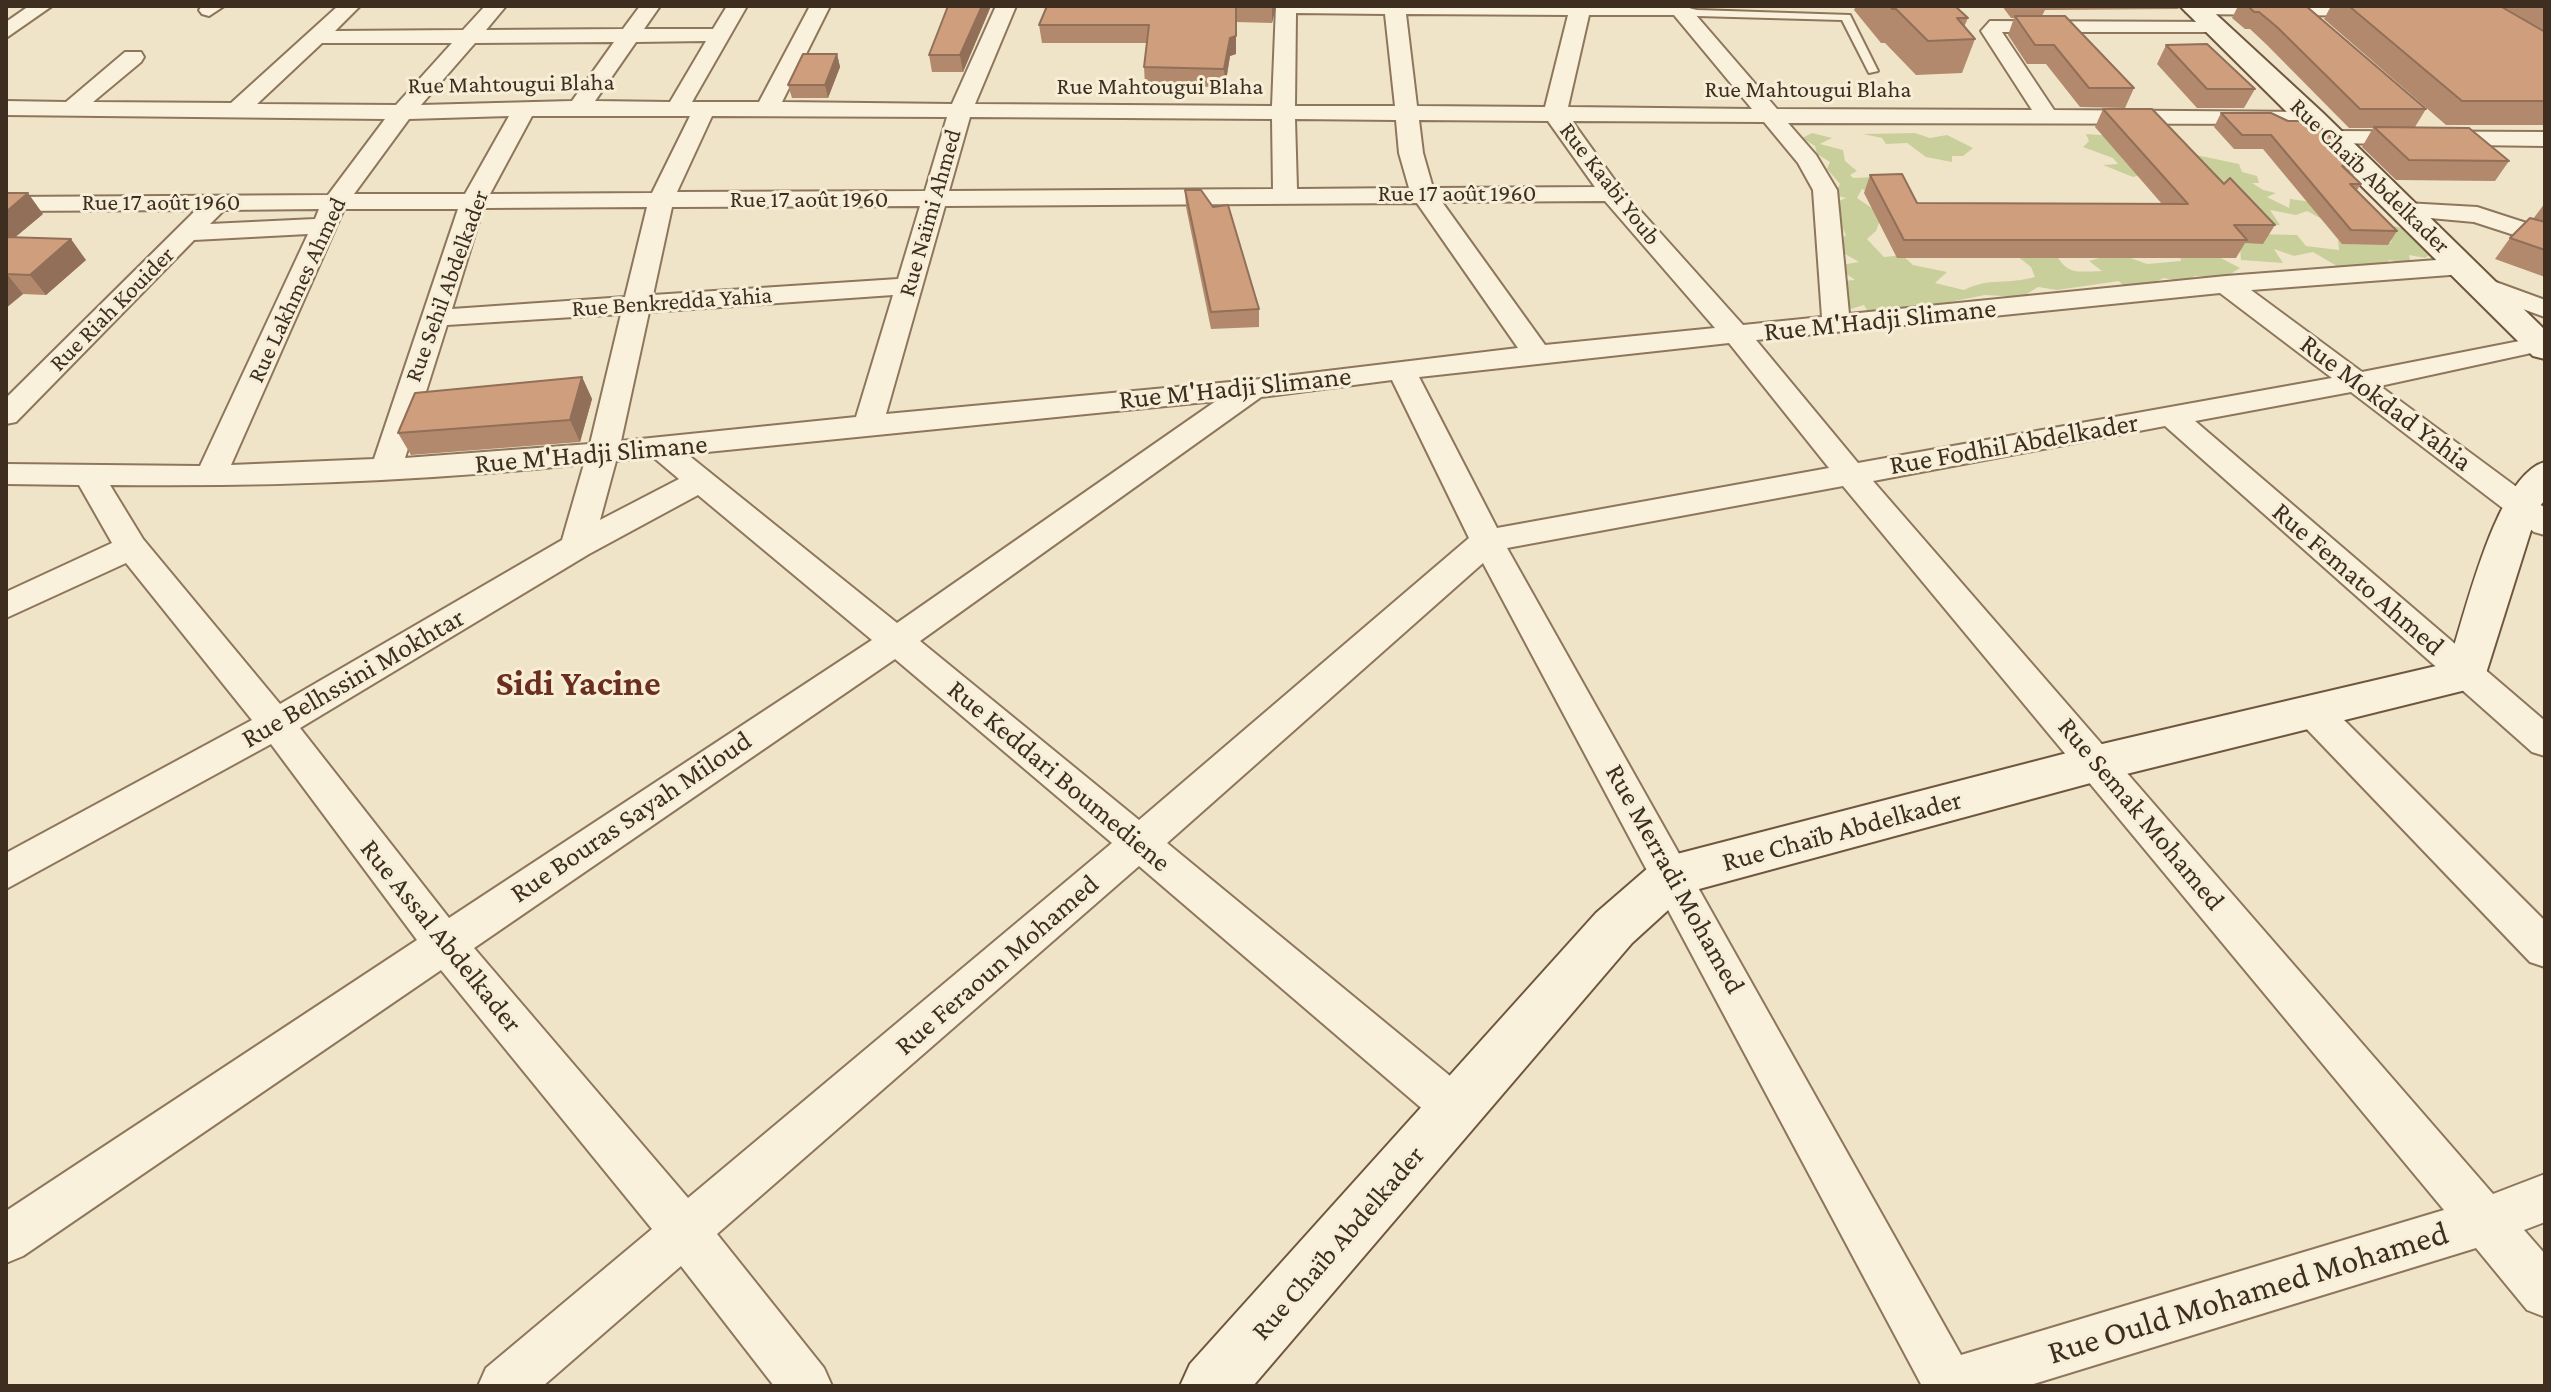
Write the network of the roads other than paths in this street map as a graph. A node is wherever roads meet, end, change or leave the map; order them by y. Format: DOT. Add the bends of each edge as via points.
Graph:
graph roads {
  1 [pos="42,6"];
  2 [pos="350,6"];
  3 [pos="496,6"];
  4 [pos="650,6"];
  5 [pos="737,6"];
  6 [pos="820,6"];
  7 [pos="1006,6"];
  8 [pos="1286,6"];
  9 [pos="1395,8"];
  10 [pos="1678,8"];
  11 [pos="2295,8"];
  12 [pos="1580,9"];
  13 [pos="2397,11"];
  14 [pos="2200,13"];
  15 [pos="2318,28"];
  16 [pos="6,32"];
  17 [pos="472,34"];
  18 [pos="630,35"];
  19 [pos="721,35"];
  20 [pos="317,37"];
  21 [pos="133,57"];
  22 [pos="1873,71"];
  23 [pos="6,108"];
  24 [pos="72,108"];
  25 [pos="579,108"];
  26 [pos="524,109"];
  27 [pos="691,109"];
  28 [pos="237,110"];
  29 [pos="766,111"];
  30 [pos="402,112"];
  31 [pos="960,112"];
  32 [pos="1283,114"];
  33 [pos="1406,114"];
  34 [pos="1555,114"];
  35 [pos="1769,116"];
  36 [pos="2048,118"];
  37 [pos="2421,119"];
  38 [pos="2323,129"];
  39 [pos="2444,139"];
  40 [pos="2521,139"];
  41 [pos="2545,139"];
  42 [pos="2545,146"];
  43 [pos="1423,194"];
  44 [pos="1612,194"];
  45 [pos="1285,196"];
  46 [pos="661,200"];
  47 [pos="932,200"];
  48 [pos="473,202"];
  49 [pos="217,203"];
  50 [pos="6,204"];
  51 [pos="2406,210"];
  52 [pos="328,215"];
  53 [pos="187,233"];
  54 [pos="2545,237"];
  55 [pos="2472,276"];
  56 [pos="2226,284"];
  57 [pos="910,286"];
  58 [pos="638,306"];
  59 [pos="2545,309"];
  60 [pos="434,318"];
  61 [pos="1836,325"];
  62 [pos="1737,335"];
  63 [pos="2542,346"];
  64 [pos="1537,354"];
  65 [pos="1401,370"];
  66 [pos="2358,382"];
  67 [pos="1252,389"];
  68 [pos="6,415"];
  69 [pos="2171,416"];
  70 [pos="868,426"];
  71 [pos="660,447"];
  72 [pos="603,453"];
  73 [pos="386,470"];
  74 [pos="1849,473"];
  75 [pos="6,474"];
  76 [pos="89,476"];
  77 [pos="211,476"];
  78 [pos="699,481"];
  79 [pos="2537,501"];
  80 [pos="1487,541"];
  81 [pos="577,546"];
  82 [pos="131,547"];
  83 [pos="6,606"];
  84 [pos="896,641"];
  85 [pos="2467,675"];
  86 [pos="2314,713"];
  87 [pos="276,724"];
  88 [pos="2545,742"];
  89 [pos="2098,763"];
  90 [pos="1139,843"];
  91 [pos="6,872"];
  92 [pos="1673,876"];
  93 [pos="443,942"];
  94 [pos="2545,949"];
  95 [pos="1456,1109"];
  96 [pos="2545,1198"];
  97 [pos="2486,1221"];
  98 [pos="686,1233"];
  99 [pos="6,1239"];
  100 [pos="2545,1292"];
  101 [pos="1949,1385"];
  102 [pos="504,1386"];
  103 [pos="806,1386"];
  104 [pos="1213,1386"];
  1 -- 16 [label="street"];
  2 -- 20 [label="street"];
  3 -- 17 [label="street, Rue Lakhmes Ahmed"];
  4 -- 18 [label="street"];
  5 -- 19 [label="street"];
  6 -- 29 [label="street"];
  7 -- 31 [label="street, Rue Naïmi Ahmed"];
  8 -- 9 [label="street"];
  8 -- 32 [label="street"];
  9 -- 12 [label="street"];
  9 -- 33 [label="street"];
  10 -- 12 [label="street"];
  10 -- 22 [label="lane" via="1846,17"];
  10 -- 35 [label="street"];
  11 -- 13 [label="street"];
  11 -- 14 [label="street"];
  11 -- 15 [label="street"];
  12 -- 34 [label="street, Rue Kaabi Youb"];
  14 -- 36 [label="street" via="1997,25 1991,31"];
  14 -- 38 [label="street, Rue Chaïb Abdelkader"];
  17 -- 18 [label="street"];
  17 -- 20 [label="street"];
  17 -- 30 [label="street, Rue Lakhmes Ahmed"];
  18 -- 19 [label="street"];
  18 -- 25 [label="street"];
  19 -- 27 [label="street"];
  20 -- 28 [label="street"];
  21 -- 24 [label="street"];
  23 -- 24 [label="street, Rue Mahtougui Blaha"];
  24 -- 28 [label="street, Rue Mahtougui Blaha"];
  25 -- 26 [label="street, Rue Mahtougui Blaha"];
  25 -- 27 [label="street, Rue Mahtougui Blaha"];
  26 -- 30 [label="street, Rue Mahtougui Blaha"];
  26 -- 48 [label="street, Rue Sehil Abdelkader"];
  27 -- 29 [label="street, Rue Mahtougui Blaha"];
  27 -- 46 [label="street"];
  28 -- 30 [label="street, Rue Mahtougui Blaha"];
  29 -- 31 [label="street, Rue Mahtougui Blaha"];
  30 -- 52 [label="street, Rue Lakhmes Ahmed"];
  31 -- 32 [label="street, Rue Mahtougui Blaha"];
  31 -- 47 [label="street, Rue Naïmi Ahmed"];
  32 -- 33 [label="street, Rue Mahtougui Blaha"];
  32 -- 45 [label="street"];
  33 -- 34 [label="street, Rue Mahtougui Blaha"];
  33 -- 43 [label="street"];
  34 -- 35 [label="street, Rue Mahtougui Blaha"];
  34 -- 44 [label="street, Rue Kaabi Youb"];
  35 -- 36 [label="street, Rue Mahtougui Blaha"];
  35 -- 61 [label="street" via="1808,160 1825,190"];
  36 -- 38 [label="street, Rue Mahtougui Blaha"];
  37 -- 39 [label="street"];
  38 -- 39 [label="street, Rue Mahtougui Blaha"];
  38 -- 51 [label="street, Rue Chaïb Abdelkader"];
  39 -- 40 [label="street, Rue Mahtougui Blaha"];
  40 -- 41 [label="street, Rue Mahtougui Blaha"];
  40 -- 42 [label="street"];
  43 -- 44 [label="street, Rue 17 août 1960"];
  43 -- 45 [label="street, Rue 17 août 1960"];
  43 -- 64 [label="street"];
  44 -- 62 [label="street, Rue Kaabi Youb"];
  45 -- 47 [label="street, Rue 17 août 1960"];
  46 -- 47 [label="street, Rue 17 août 1960"];
  46 -- 48 [label="street, Rue 17 août 1960"];
  46 -- 58 [label="street"];
  47 -- 57 [label="street, Rue Naïmi Ahmed"];
  48 -- 52 [label="street, Rue 17 août 1960"];
  48 -- 60 [label="street, Rue Sehil Abdelkader"];
  49 -- 50 [label="street, Rue 17 août 1960"];
  49 -- 52 [label="street, Rue 17 août 1960"];
  49 -- 53 [label="street, Rue Riah Kouider"];
  51 -- 54 [label="street" via="2477,215"];
  51 -- 55 [label="street, Rue Chaïb Abdelkader"];
  52 -- 53 [label="street"];
  52 -- 77 [label="street, Rue Lakhmes Ahmed"];
  53 -- 68 [label="street, Rue Riah Kouider"];
  55 -- 56 [label="street, Rue M'Hadji Slimane"];
  55 -- 59 [label="street"];
  55 -- 63 [label="street, Rue Chaïb Abdelkader"];
  56 -- 61 [label="street, Rue M'Hadji Slimane"];
  56 -- 66 [label="street, Rue Mokdad Yahia"];
  57 -- 58 [label="street, Rue Benkredda Yahia"];
  57 -- 70 [label="street, Rue Naïmi Ahmed"];
  58 -- 60 [label="street, Rue Benkredda Yahia"];
  58 -- 72 [label="street"];
  60 -- 73 [label="street, Rue Sehil Abdelkader"];
  61 -- 62 [label="street, Rue M'Hadji Slimane"];
  62 -- 64 [label="street, Rue M'Hadji Slimane"];
  62 -- 74 [label="street, Rue Semak Mohamed"];
  63 -- 66 [label="street, Rue Fodhil Abdelkader"];
  64 -- 65 [label="street, Rue M'Hadji Slimane"];
  65 -- 67 [label="street, Rue M'Hadji Slimane"];
  65 -- 80 [label="street, Rue Merradi Mohamed"];
  66 -- 69 [label="street, Rue Fodhil Abdelkader"];
  66 -- 79 [label="street, Rue Mokdad Yahia"];
  67 -- 70 [label="street, Rue M'Hadji Slimane"];
  67 -- 84 [label="street, Rue Bouras Sayah Miloud"];
  69 -- 74 [label="street, Rue Fodhil Abdelkader"];
  69 -- 85 [label="street, Rue Femato Ahmed"];
  70 -- 71 [label="street, Rue M'Hadji Slimane"];
  71 -- 72 [label="street, Rue M'Hadji Slimane"];
  71 -- 78 [label="street, Rue Keddari Boumediene"];
  72 -- 73 [label="street, Rue M'Hadji Slimane"];
  72 -- 81 [label="street"];
  73 -- 77 [label="street, Rue M'Hadji Slimane"];
  74 -- 80 [label="street, Rue Fodhil Abdelkader"];
  74 -- 89 [label="street, Rue Semak Mohamed"];
  75 -- 76 [label="street, Rue M'Hadji Slimane"];
  76 -- 77 [label="street, Rue M'Hadji Slimane"];
  76 -- 82 [label="street, Rue Assal Abdelkader"];
  78 -- 81 [label="street, Rue Belhssini Mokhtar"];
  78 -- 84 [label="street, Rue Keddari Boumediene"];
  79 -- 85 [label="street"];
  80 -- 90 [label="street, Rue Feraoun Mohamed"];
  80 -- 92 [label="street, Rue Merradi Mohamed"];
  81 -- 87 [label="street, Rue Belhssini Mokhtar"];
  82 -- 83 [label="street"];
  82 -- 87 [label="street, Rue Assal Abdelkader"];
  84 -- 90 [label="street, Rue Keddari Boumediene"];
  84 -- 93 [label="street, Rue Bouras Sayah Miloud"];
  85 -- 86 [label="street, Rue Chaïb Abdelkader"];
  85 -- 88 [label="street, Rue Femato Ahmed"];
  86 -- 89 [label="street, Rue Chaïb Abdelkader"];
  86 -- 94 [label="street"];
  87 -- 91 [label="street, Rue Belhssini Mokhtar"];
  87 -- 93 [label="street, Rue Assal Abdelkader"];
  89 -- 92 [label="street, Rue Chaïb Abdelkader"];
  89 -- 97 [label="street, Rue Semak Mohamed"];
  90 -- 95 [label="street, Rue Keddari Boumediene"];
  90 -- 98 [label="street, Rue Feraoun Mohamed"];
  92 -- 95 [label="street, Rue Chaïb Abdelkader" via="1614,928"];
  92 -- 101 [label="street, Rue Merradi Mohamed"];
  93 -- 98 [label="street, Rue Assal Abdelkader"];
  93 -- 99 [label="street, Rue Bouras Sayah Miloud"];
  95 -- 104 [label="street, Rue Chaïb Abdelkader"];
  96 -- 97 [label="street, Rue Ould Mohamed Mohamed"];
  97 -- 100 [label="street, Rue Semak Mohamed"];
  97 -- 101 [label="street, Rue Ould Mohamed Mohamed"];
  98 -- 102 [label="street, Rue Feraoun Mohamed"];
  98 -- 103 [label="street, Rue Assal Abdelkader"];
}
